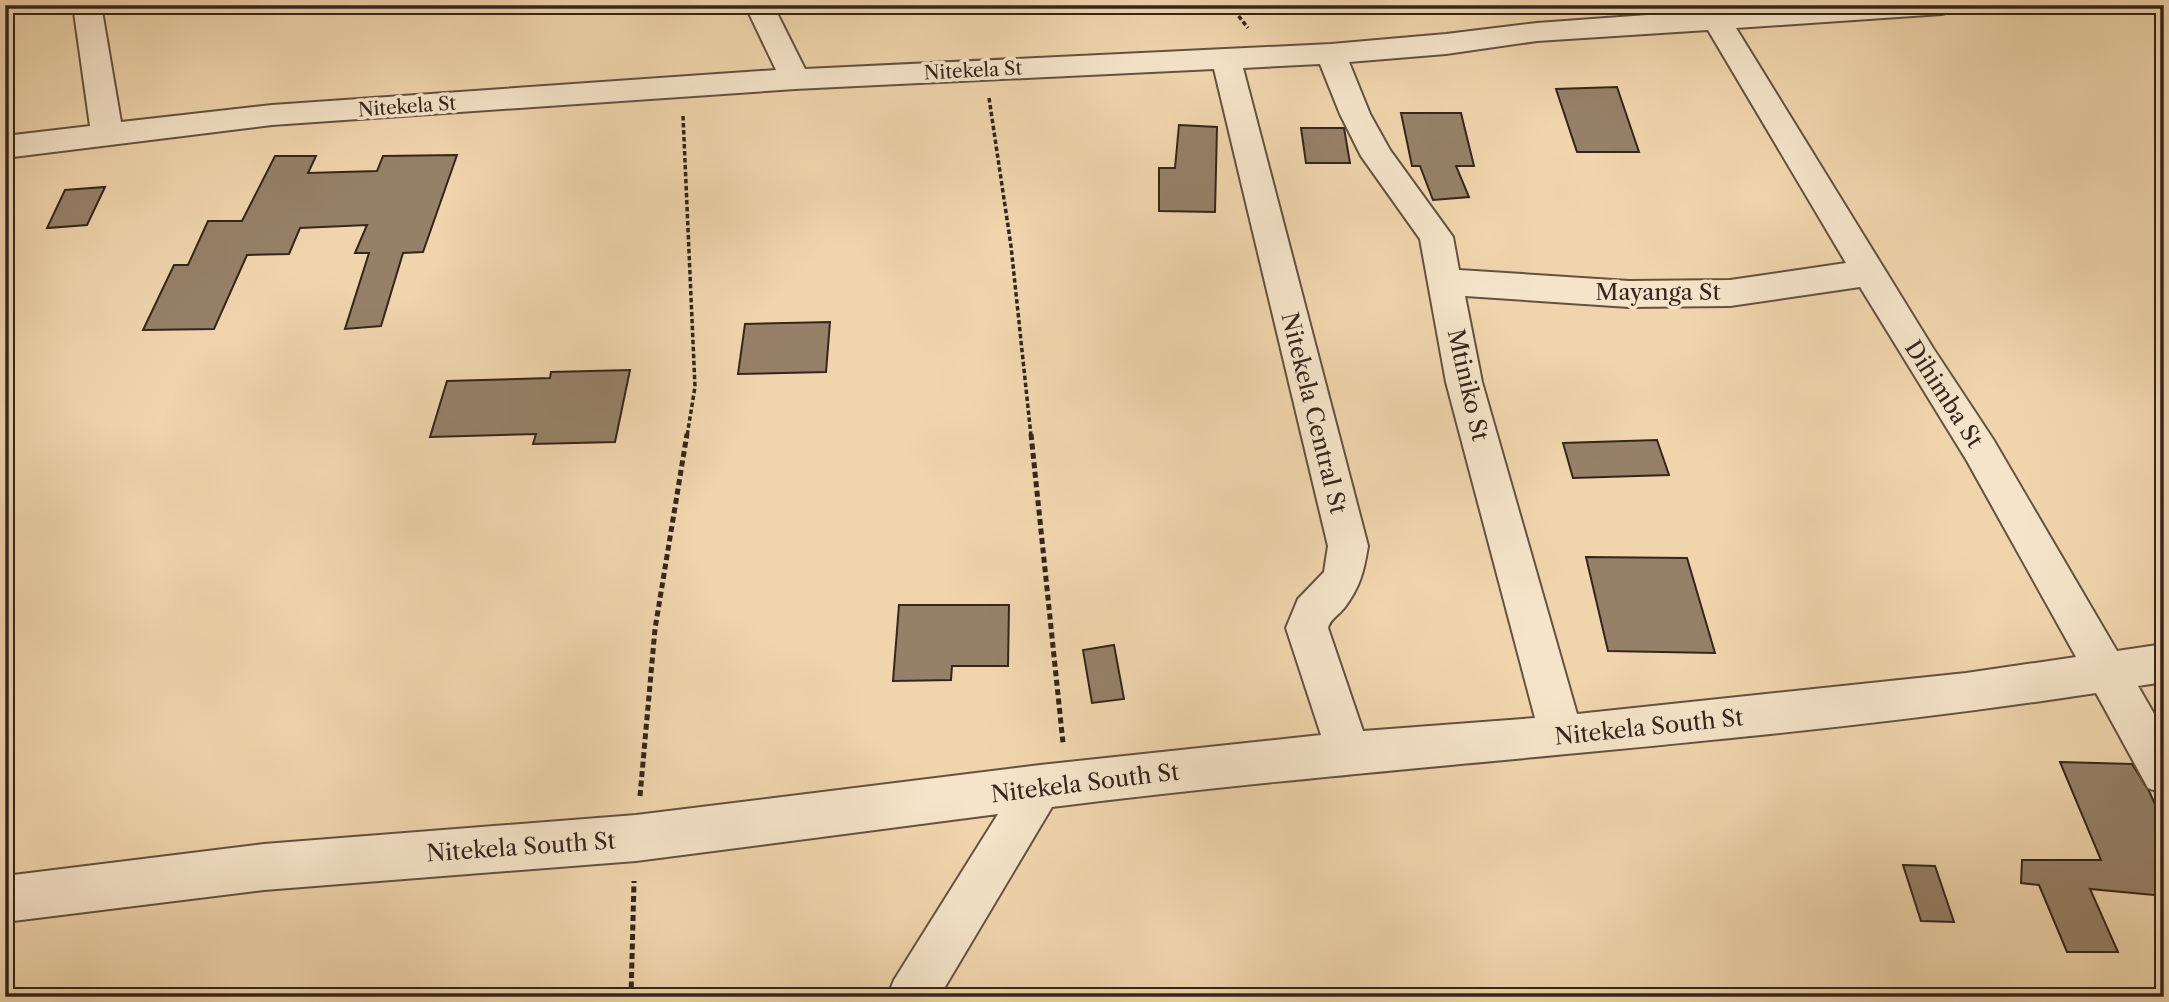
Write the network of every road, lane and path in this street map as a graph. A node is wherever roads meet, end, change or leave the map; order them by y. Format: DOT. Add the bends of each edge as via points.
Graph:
graph roads {
  1 [pos="87,5"];
  2 [pos="759,5"];
  3 [pos="1550,5"];
  4 [pos="1942,5"];
  5 [pos="1716,19"];
  6 [pos="1621,27"];
  7 [pos="1331,54"];
  8 [pos="1226,59"];
  9 [pos="985,69"];
  10 [pos="795,79"];
  11 [pos="683,87"];
  12 [pos="107,135"];
  13 [pos="5,147"];
  14 [pos="1868,273"];
  15 [pos="1446,282"];
  16 [pos="2164,663"];
  17 [pos="2106,670"];
  18 [pos="1562,736"];
  19 [pos="1349,753"];
  20 [pos="2164,773"];
  21 [pos="1054,785"];
  22 [pos="635,838"];
  23 [pos="5,899"];
  24 [pos="631,997"];
  25 [pos="911,997"];
  1 -- 12 [label="street"];
  2 -- 10 [label="street"];
  3 -- 6 [label="street"];
  4 -- 5 [label="street, Nitekela St"];
  5 -- 6 [label="street, Nitekela St"];
  5 -- 14 [label="street, Dihimba St"];
  6 -- 7 [label="street, Nitekela St"];
  7 -- 8 [label="street, Nitekela St"];
  7 -- 15 [label="street, Mtiniko St" via="1377,156 1436,237"];
  8 -- 9 [label="street, Nitekela St"];
  8 -- 19 [label="street, Nitekela Central St" via="1348,546 1343,578 1312,612 1307,628"];
  9 -- 10 [label="street, Nitekela St"];
  9 -- 21 [label="path" via="1014,273"];
  10 -- 11 [label="street, Nitekela St"];
  11 -- 12 [label="street, Nitekela St" via="272,116"];
  11 -- 22 [label="path" via="695,387 656,629"];
  12 -- 13 [label="street, Nitekela St"];
  14 -- 15 [label="street, Mayanga St" via="1730,293 1629,294"];
  14 -- 17 [label="street, Dihimba St" via="1980,450"];
  15 -- 18 [label="street, Mtiniko St" via="1464,382"];
  16 -- 17 [label="street, Nitekela South St"];
  17 -- 18 [label="street, Nitekela South St" via="1966,693"];
  17 -- 20 [label="street, Dihimba St"];
  18 -- 19 [label="street, Nitekela South St"];
  19 -- 21 [label="street, Nitekela South St"];
  21 -- 22 [label="street, Nitekela South St"];
  21 -- 25 [label="street"];
  22 -- 23 [label="street, Nitekela South St" via="264,867"];
  22 -- 24 [label="path"];
}
